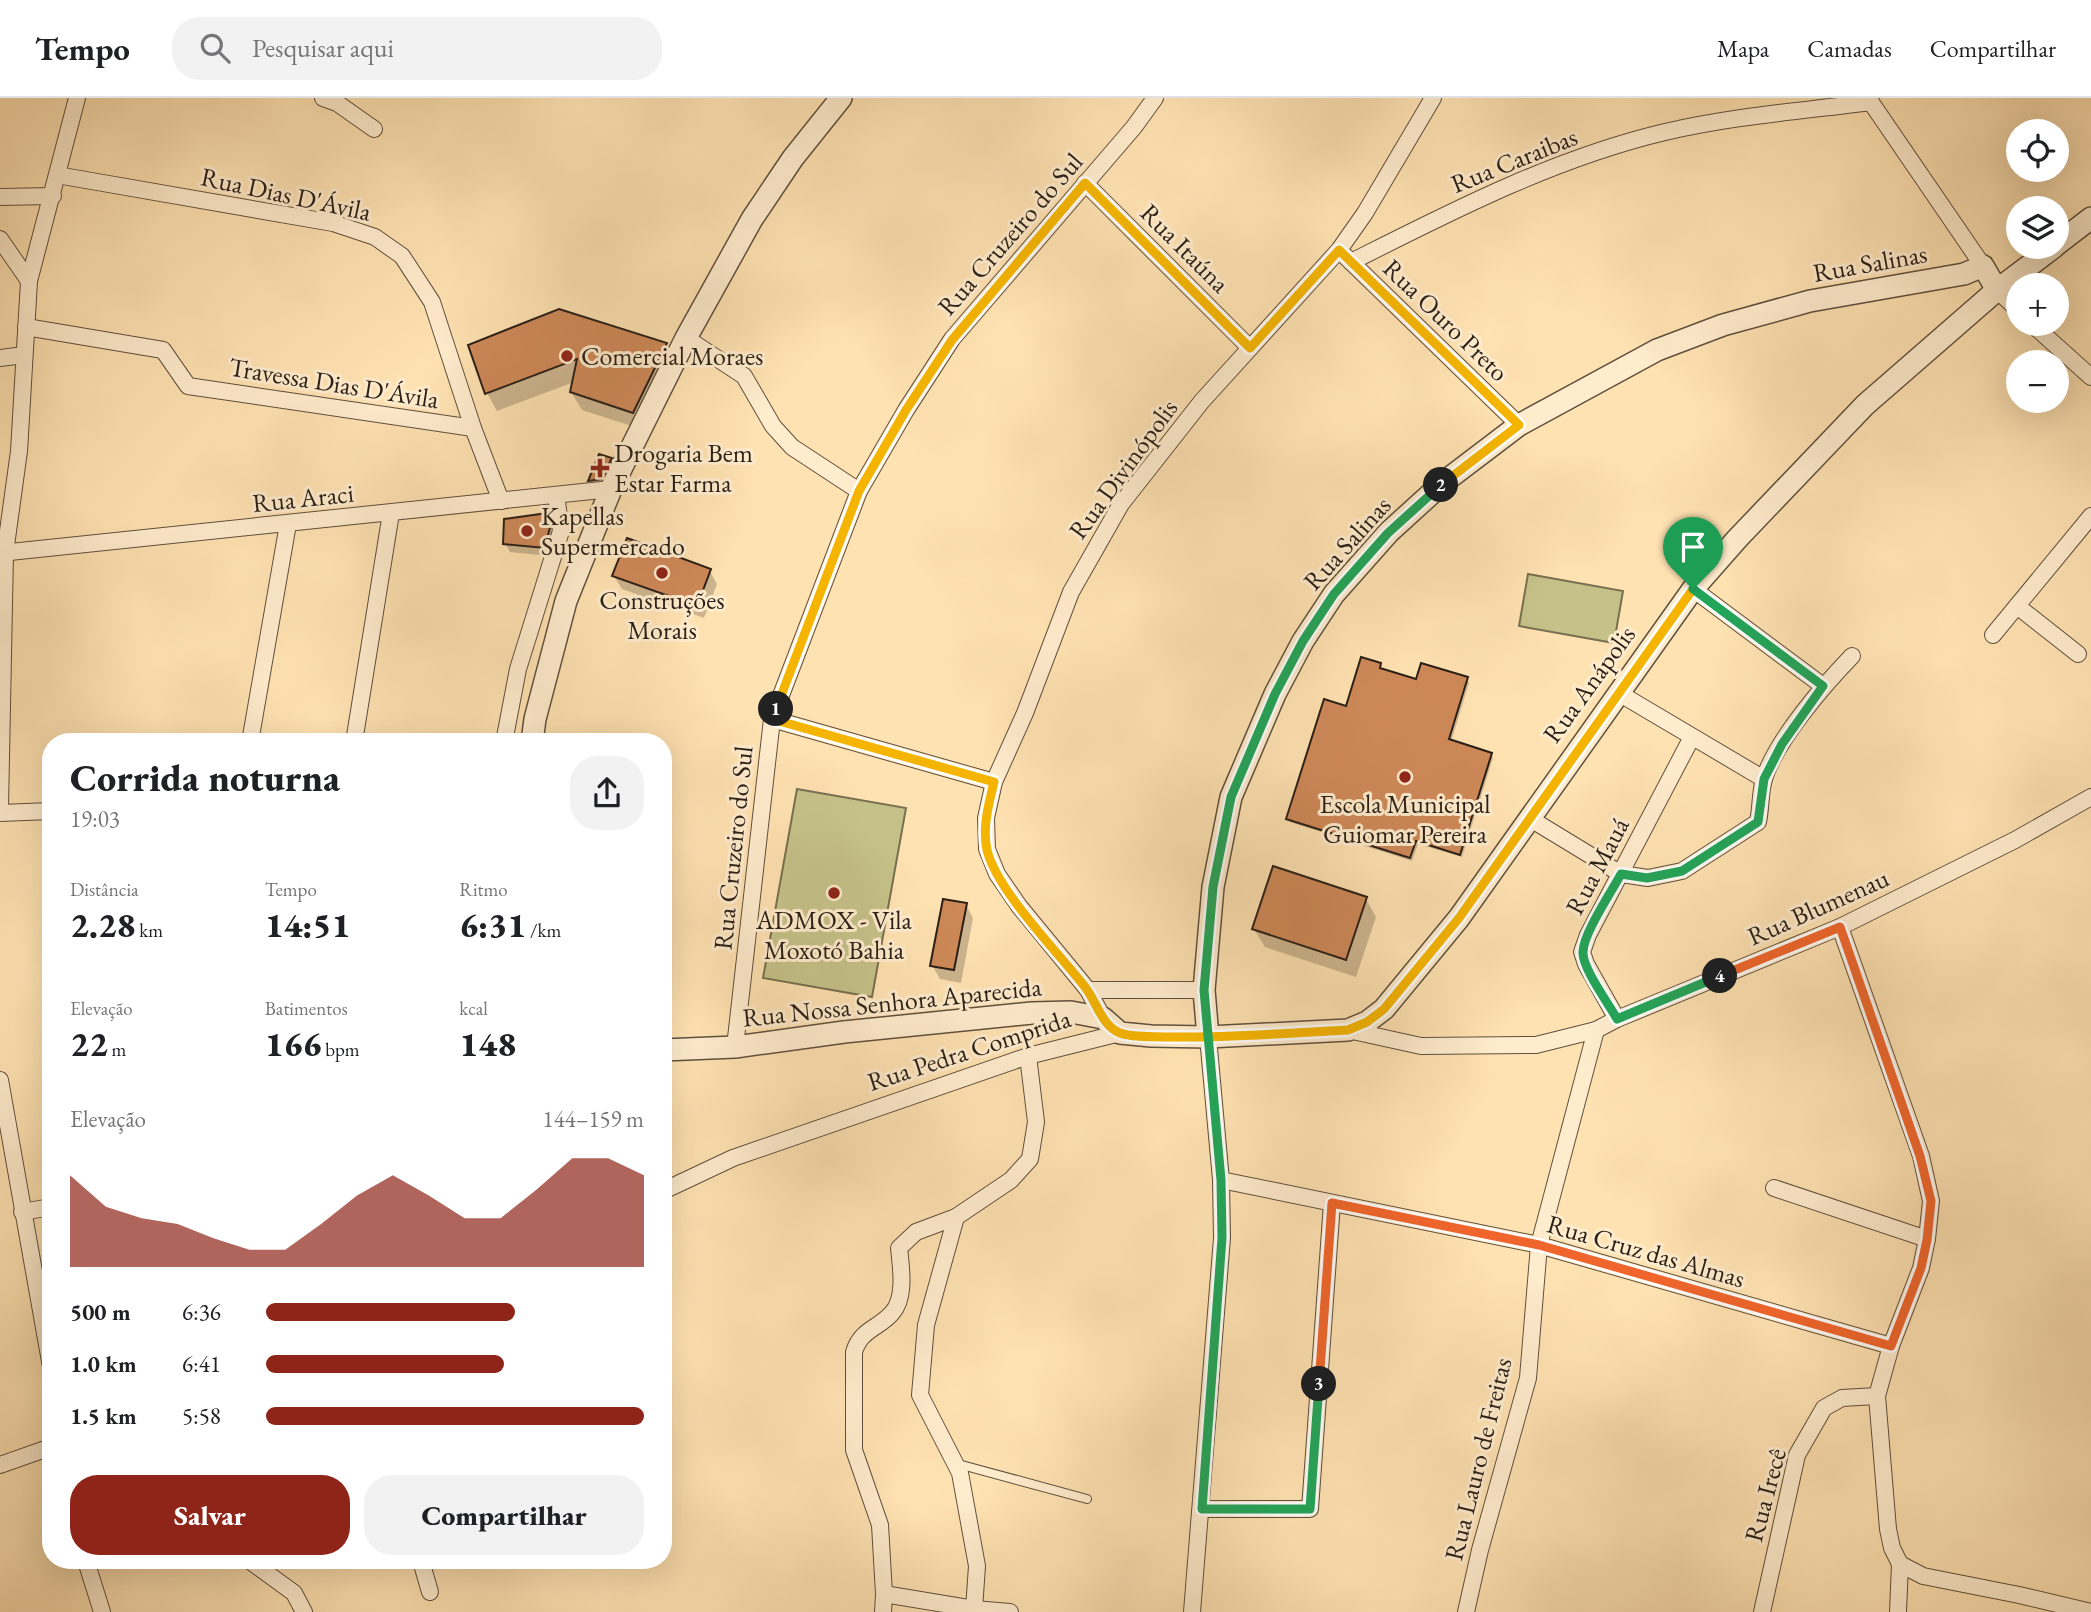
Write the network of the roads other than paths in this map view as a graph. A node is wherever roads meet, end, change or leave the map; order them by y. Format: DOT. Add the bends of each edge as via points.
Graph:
graph roads {
  1 [pos="77,98"];
  2 [pos="323,98"];
  3 [pos="841,98"];
  4 [pos="1155,98"];
  5 [pos="1433,98"];
  6 [pos="1869,100"];
  7 [pos="374,129"];
  8 [pos="57,175"];
  9 [pos="1085,183"];
  10 [pos="53,196"];
  11 [pos="0,197"];
  12 [pos="2091,218"];
  13 [pos="2069,235"];
  14 [pos="0,239"];
  15 [pos="1339,250"];
  16 [pos="2038,259"];
  17 [pos="1351,262"];
  18 [pos="1983,266"];
  19 [pos="29,281"];
  20 [pos="1997,290"];
  21 [pos="2006,299"];
  22 [pos="26,327"];
  23 [pos="2045,336"];
  24 [pos="686,338"];
  25 [pos="1250,348"];
  26 [pos="24,355"];
  27 [pos="0,358"];
  28 [pos="2091,377"];
  29 [pos="1519,425"];
  30 [pos="473,428"];
  31 [pos="611,489"];
  32 [pos="859,491"];
  33 [pos="556,495"];
  34 [pos="501,501"];
  35 [pos="391,513"];
  36 [pos="2090,520"];
  37 [pos="288,524"];
  38 [pos="2,553"];
  39 [pos="1693,589"];
  40 [pos="2017,606"];
  41 [pos="1993,635"];
  42 [pos="2078,654"];
  43 [pos="1852,656"];
  44 [pos="1823,686"];
  45 [pos="1617,692"];
  46 [pos="772,719"];
  47 [pos="252,733"];
  48 [pos="355,733"];
  49 [pos="507,733"];
  50 [pos="533,733"];
  51 [pos="1692,737"];
  52 [pos="1764,779"];
  53 [pos="994,782"];
  54 [pos="2091,797"];
  55 [pos="0,811"];
  56 [pos="42,811"];
  57 [pos="1529,818"];
  58 [pos="1621,874"];
  59 [pos="1840,927"];
  60 [pos="1088,990"];
  61 [pos="1204,990"];
  62 [pos="1103,1018"];
  63 [pos="1617,1019"];
  64 [pos="1348,1030"];
  65 [pos="1596,1030"];
  66 [pos="1120,1033"];
  67 [pos="1209,1037"];
  68 [pos="735,1047"];
  69 [pos="672,1050"];
  70 [pos="1028,1056"];
  71 [pos="0,1080"];
  72 [pos="1221,1180"];
  73 [pos="672,1187"];
  74 [pos="1774,1188"];
  75 [pos="1332,1203"];
  76 [pos="42,1209"];
  77 [pos="22,1212"];
  78 [pos="956,1217"];
  79 [pos="1927,1240"];
  80 [pos="1539,1245"];
  81 [pos="42,1319"];
  82 [pos="1891,1346"];
  83 [pos="1877,1396"];
  84 [pos="42,1450"];
  85 [pos="955,1464"];
  86 [pos="0,1465"];
  87 [pos="1087,1499"];
  88 [pos="1202,1509"];
  89 [pos="1900,1564"];
  90 [pos="89,1569"];
  91 [pos="261,1569"];
  92 [pos="423,1569"];
  93 [pos="430,1592"];
  94 [pos="884,1594"];
  95 [pos="974,1609"];
  96 [pos="102,1612"];
  97 [pos="304,1612"];
  98 [pos="883,1612"];
  99 [pos="1010,1612"];
  100 [pos="1192,1612"];
  101 [pos="1466,1612"];
  102 [pos="1762,1612"];
  103 [pos="1898,1612"];
  104 [pos="2091,1612"];
  1 -- 8 [label="street"];
  2 -- 7 [label="street"];
  3 -- 24 [label="street" via="752,219"];
  4 -- 9 [label="street, Rua Cruzeiro do Sul"];
  5 -- 15 [label="street, Rua Divinópolis"];
  6 -- 17 [label="street, Rua Caraibas" via="1664,132 1560,164"];
  6 -- 18 [label="street"];
  8 -- 10 [label="street"];
  8 -- 30 [label="street, Rua Dias D'Ávila" via="333,223 375,237 402,256 432,302"];
  9 -- 25 [label="street, Rua Itaúna"];
  9 -- 32 [label="street, Rua Cruzeiro do Sul" via="952,340"];
  10 -- 11 [label="street"];
  10 -- 19 [label="street"];
  12 -- 13 [label="street, Rua Anápolis"];
  14 -- 19 [label="street"];
  15 -- 17 [label="street, Rua Ouro Preto"];
  15 -- 25 [label="street, Rua Divinópolis"];
  16 -- 20 [label="street, Rua Anápolis"];
  17 -- 29 [label="street, Rua Ouro Preto"];
  18 -- 20 [label="street"];
  18 -- 29 [label="street, Rua Salinas" via="1964,274 1810,301 1723,325 1657,350"];
  19 -- 22 [label="street"];
  20 -- 21 [label="street"];
  20 -- 39 [label="street, Rua Anápolis" via="1865,405"];
  22 -- 26 [label="street"];
  22 -- 30 [label="street, Travessa Dias D'Ávila" via="163,350 188,386"];
  23 -- 28 [label="street"];
  24 -- 31 [label="street"];
  24 -- 32 [label="street" via="744,376 773,426 792,447"];
  25 -- 53 [label="street, Rua Divinópolis" via="1121,504 1093,551 1071,592"];
  26 -- 27 [label="street"];
  26 -- 38 [label="street" via="19,451"];
  29 -- 61 [label="street, Rua Salinas" via="1444,482 1388,533 1334,594 1303,641 1231,797 1213,887"];
  30 -- 34 [label="street, Rua Dias D'Ávila"];
  31 -- 33 [label="street, Rua Araci"];
  31 -- 50 [label="street" via="566,601"];
  32 -- 46 [label="street, Rua Cruzeiro do Sul"];
  33 -- 34 [label="street, Rua Araci"];
  33 -- 49 [label="street" via="561,531 518,669"];
  34 -- 35 [label="street, Rua Araci"];
  35 -- 37 [label="street, Rua Araci"];
  35 -- 48 [label="street"];
  36 -- 40 [label="street"];
  37 -- 38 [label="street, Rua Araci"];
  37 -- 47 [label="street"];
  38 -- 55 [label="street"];
  39 -- 44 [label="street"];
  39 -- 45 [label="street, Rua Anápolis"];
  40 -- 41 [label="street"];
  40 -- 42 [label="street"];
  43 -- 44 [label="street"];
  44 -- 52 [label="street" via="1782,744"];
  45 -- 51 [label="street"];
  45 -- 57 [label="street, Rua Anápolis"];
  46 -- 53 [label="street"];
  46 -- 68 [label="street, Rua Cruzeiro do Sul"];
  51 -- 52 [label="street"];
  51 -- 58 [label="street, Rua Mauá"];
  52 -- 58 [label="street" via="1758,822 1752,827 1682,871 1647,878"];
  53 -- 60 [label="street, Rua Divinópolis" via="986,818 987,849 997,874"];
  54 -- 59 [label="street, Rua Blumenau"];
  55 -- 56 [label="street"];
  57 -- 58 [label="street"];
  57 -- 64 [label="street, Rua Anápolis" via="1459,918 1384,1009"];
  58 -- 63 [label="street, Rua Mauá" via="1583,952"];
  59 -- 63 [label="street, Rua Blumenau"];
  59 -- 79 [label="street" via="1920,1156 1931,1201"];
  60 -- 61 [label="street, Rua Pedra Comprida"];
  60 -- 62 [label="street, Rua Divinópolis"];
  61 -- 67 [label="street, Rua Salinas"];
  62 -- 66 [label="street"];
  62 -- 68 [label="street, Rua Nossa Senhora Aparecida" via="1071,1012 1032,1013"];
  63 -- 65 [label="street, Rua Blumenau"];
  64 -- 65 [label="street, Rua Blumenau" via="1421,1046 1536,1045"];
  64 -- 67 [label="street, Rua Pedra Comprida"];
  65 -- 80 [label="street, Rua Lauro de Freitas"];
  66 -- 67 [label="street, Rua Pedra Comprida"];
  66 -- 70 [label="street, Rua Pedra Comprida"];
  67 -- 72 [label="street"];
  68 -- 69 [label="street, Rua Nossa Senhora Aparecida"];
  70 -- 73 [label="street, Rua Pedra Comprida" via="733,1158"];
  70 -- 78 [label="street" via="1036,1122 1030,1159 1011,1180"];
  71 -- 77 [label="street"];
  72 -- 75 [label="street, Rua Cruz das Almas"];
  72 -- 88 [label="street" via="1222,1238"];
  74 -- 79 [label="street"];
  75 -- 80 [label="street, Rua Cruz das Almas"];
  75 -- 88 [label="street" via="1310,1509"];
  76 -- 77 [label="street"];
  77 -- 81 [label="street"];
  78 -- 85 [label="street" via="926,1325 920,1395"];
  78 -- 94 [label="street" via="916,1232 899,1248 903,1281 894,1312 858,1339 854,1352 854,1450 880,1525"];
  79 -- 82 [label="street"];
  80 -- 82 [label="street, Rua Cruz das Almas"];
  80 -- 101 [label="street, Rua Lauro de Freitas" via="1528,1378"];
  82 -- 83 [label="street"];
  83 -- 89 [label="street" via="1888,1529"];
  83 -- 102 [label="street, Rua Irecê" via="1842,1398 1824,1408 1797,1455"];
  84 -- 86 [label="street"];
  85 -- 87 [label="lane"];
  85 -- 95 [label="street" via="977,1566"];
  88 -- 100 [label="street"];
  89 -- 103 [label="street"];
  89 -- 104 [label="street" via="1923,1576"];
  90 -- 96 [label="street"];
  91 -- 97 [label="street" via="294,1593"];
  92 -- 93 [label="street"];
  94 -- 95 [label="street"];
  94 -- 98 [label="street"];
  95 -- 99 [label="street"];
}
